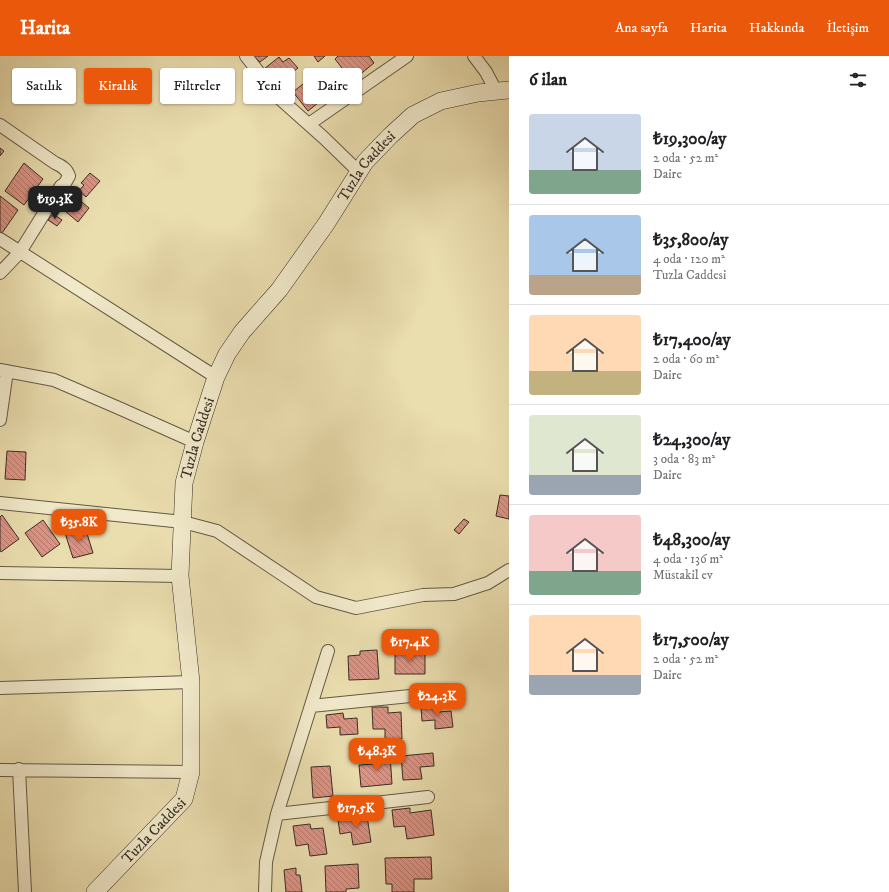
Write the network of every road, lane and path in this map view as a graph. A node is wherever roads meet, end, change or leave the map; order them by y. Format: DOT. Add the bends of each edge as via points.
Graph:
graph roads {
  1 [pos="246,56"];
  2 [pos="407,56"];
  3 [pos="474,56"];
  4 [pos="502,90"];
  5 [pos="0,124"];
  6 [pos="309,124"];
  7 [pos="359,172"];
  8 [pos="0,239"];
  9 [pos="20,252"];
  10 [pos="0,273"];
  11 [pos="4,370"];
  12 [pos="216,377"];
  13 [pos="0,420"];
  14 [pos="195,442"];
  15 [pos="0,503"];
  16 [pos="183,522"];
  17 [pos="509,570"];
  18 [pos="0,573"];
  19 [pos="180,576"];
  20 [pos="328,651"];
  21 [pos="191,682"];
  22 [pos="0,688"];
  23 [pos="440,693"];
  24 [pos="311,706"];
  25 [pos="19,769"];
  26 [pos="0,770"];
  27 [pos="191,772"];
  28 [pos="428,797"];
  29 [pos="277,814"];
  30 [pos="25,892"];
  31 [pos="95,892"];
  32 [pos="265,892"];
  1 -- 6 [label="street" via="278,96"];
  2 -- 6 [label="street"];
  3 -- 4 [label="street"];
  4 -- 7 [label="main road, Tuzla Caddesi" via="441,101 413,115 365,162"];
  5 -- 9 [label="street" via="62,166 69,176"];
  6 -- 7 [label="street"];
  7 -- 12 [label="main road, Tuzla Caddesi" via="314,242 279,290 238,338"];
  8 -- 9 [label="street"];
  9 -- 10 [label="street"];
  9 -- 12 [label="street"];
  11 -- 13 [label="street"];
  11 -- 14 [label="street" via="54,380"];
  12 -- 14 [label="main road, Tuzla Caddesi"];
  14 -- 16 [label="main road, Tuzla Caddesi" via="184,482"];
  15 -- 16 [label="street"];
  16 -- 17 [label="street" via="217,531 316,598 356,608 423,595 454,594 488,583"];
  16 -- 19 [label="main road, Tuzla Caddesi"];
  18 -- 19 [label="street"];
  19 -- 21 [label="main road, Tuzla Caddesi"];
  20 -- 24 [label="street"];
  21 -- 22 [label="street"];
  21 -- 27 [label="main road, Tuzla Caddesi"];
  23 -- 24 [label="street"];
  24 -- 29 [label="street"];
  25 -- 26 [label="street"];
  25 -- 27 [label="street"];
  25 -- 30 [label="street"];
  27 -- 31 [label="main road, Tuzla Caddesi" via="184,799"];
  28 -- 29 [label="street"];
  29 -- 32 [label="street" via="266,862"];
}
